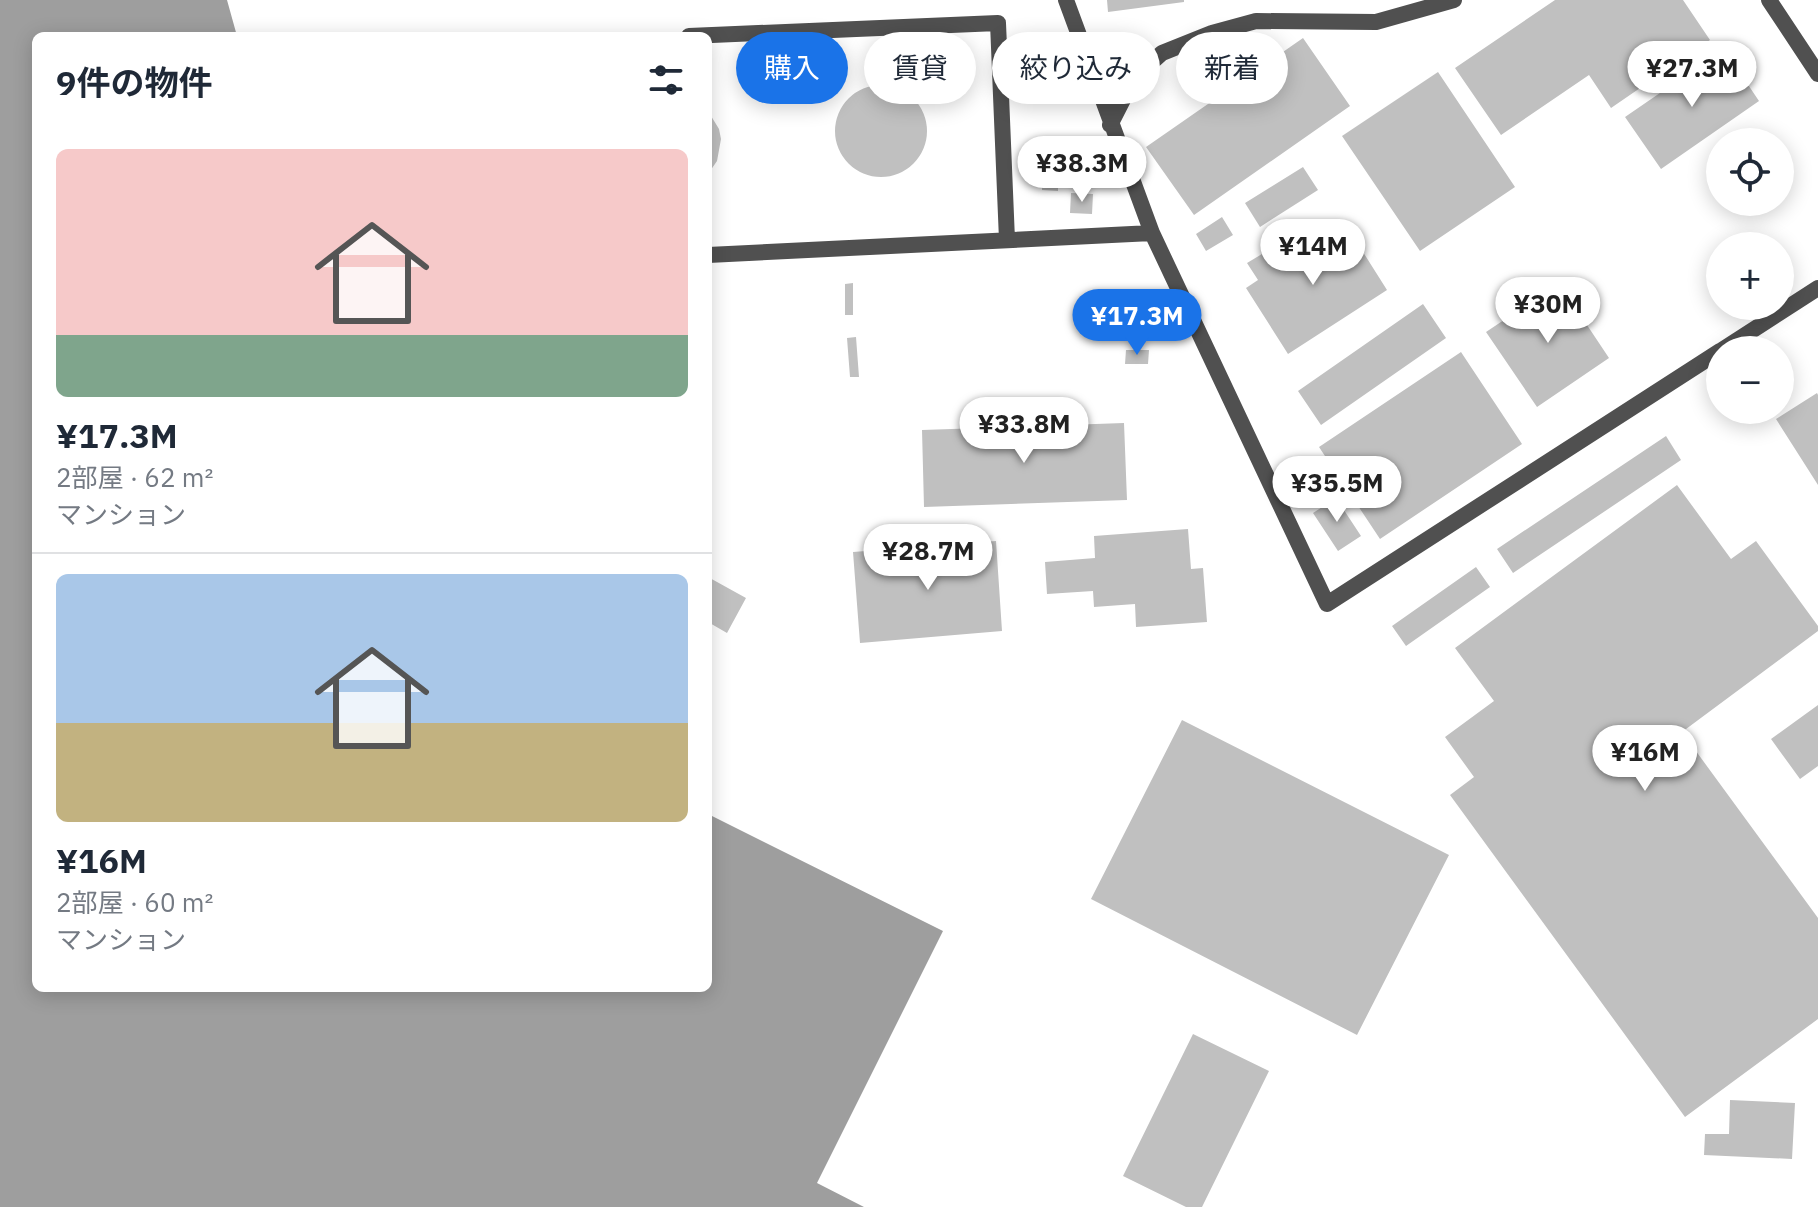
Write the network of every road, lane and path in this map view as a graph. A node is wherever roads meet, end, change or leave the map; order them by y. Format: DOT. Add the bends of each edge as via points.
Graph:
graph roads {
  1 [pos="1066,0"];
  2 [pos="1454,0"];
  3 [pos="1769,0"];
  4 [pos="712,35"];
  5 [pos="1818,74"];
  6 [pos="1110,125"];
  7 [pos="1152,233"];
  8 [pos="1007,240"];
  9 [pos="712,255"];
  10 [pos="1818,288"];
  11 [pos="1744,336"];
  12 [pos="1706,361"];
  1 -- 6 [label="lane"];
  2 -- 6 [label="lane" via="1376,22 1256,21 1212,33 1152,61 1134,78"];
  3 -- 5 [label="lane"];
  4 -- 8 [label="lane" via="998,23"];
  6 -- 7 [label="lane"];
  7 -- 8 [label="lane"];
  7 -- 12 [label="lane" via="1327,604"];
  8 -- 9 [label="lane"];
  10 -- 11 [label="lane"];
}
